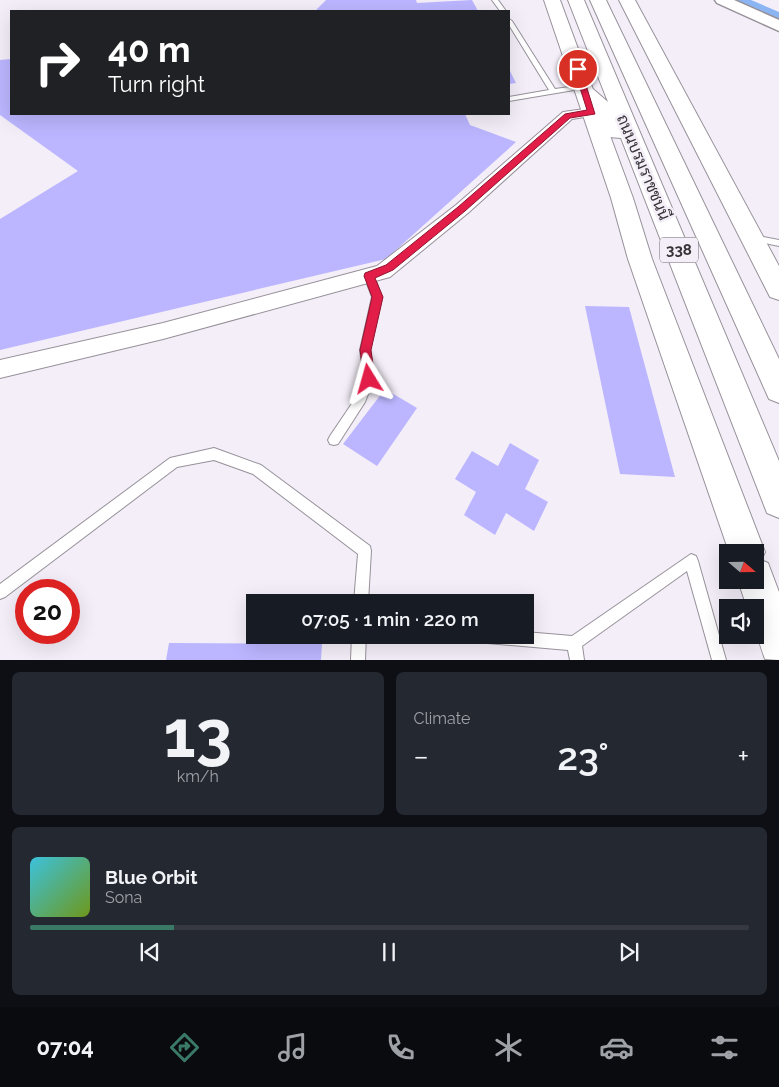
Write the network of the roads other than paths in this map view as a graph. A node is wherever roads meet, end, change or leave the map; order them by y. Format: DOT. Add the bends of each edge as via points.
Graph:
graph roads {
  1 [pos="552,0"];
  2 [pos="576,0"];
  3 [pos="598,0"];
  4 [pos="627,0"];
  5 [pos="722,0"];
  6 [pos="510,23"];
  7 [pos="779,26"];
  8 [pos="553,92"];
  9 [pos="587,97"];
  10 [pos="510,99"];
  11 [pos="639,154"];
  12 [pos="752,238"];
  13 [pos="779,243"];
  14 [pos="369,276"];
  15 [pos="779,290"];
  16 [pos="0,369"];
  17 [pos="779,390"];
  18 [pos="334,440"];
  19 [pos="779,501"];
  20 [pos="744,544"];
  21 [pos="760,589"];
  22 [pos="0,592"];
  23 [pos="362,594"];
  24 [pos="534,639"];
  25 [pos="574,642"];
  26 [pos="359,644"];
  27 [pos="779,645"];
  28 [pos="358,660"];
  29 [pos="577,660"];
  30 [pos="719,660"];
  1 -- 9 [label="main road"];
  2 -- 11 [label="main road, ถนนบรมราชชนนี / 338"];
  3 -- 17 [label="main road, ถนนบรมราชชนนี / 338"];
  4 -- 12 [label="main road"];
  5 -- 7 [label="street"];
  6 -- 8 [label="lane"];
  8 -- 9 [label="lane"];
  8 -- 10 [label="lane"];
  9 -- 11 [label="main road" via="600,105 625,148"];
  9 -- 14 [label="street" via="462,209 397,262 383,272"];
  9 -- 20 [label="main road" via="640,259"];
  11 -- 19 [label="main road, ถนนบรมราชชนนี / 338"];
  12 -- 13 [label="lane"];
  12 -- 15 [label="main road"];
  14 -- 16 [label="street" via="163,332"];
  14 -- 18 [label="lane" via="377,297 366,350 369,379 361,398"];
  21 -- 27 [label="main road"];
  22 -- 23 [label="lane" via="174,462 214,454 257,469 365,551"];
  24 -- 25 [label="lane"];
  25 -- 29 [label="lane"];
  25 -- 30 [label="lane" via="691,561"];
  26 -- 28 [label="lane"];
}
